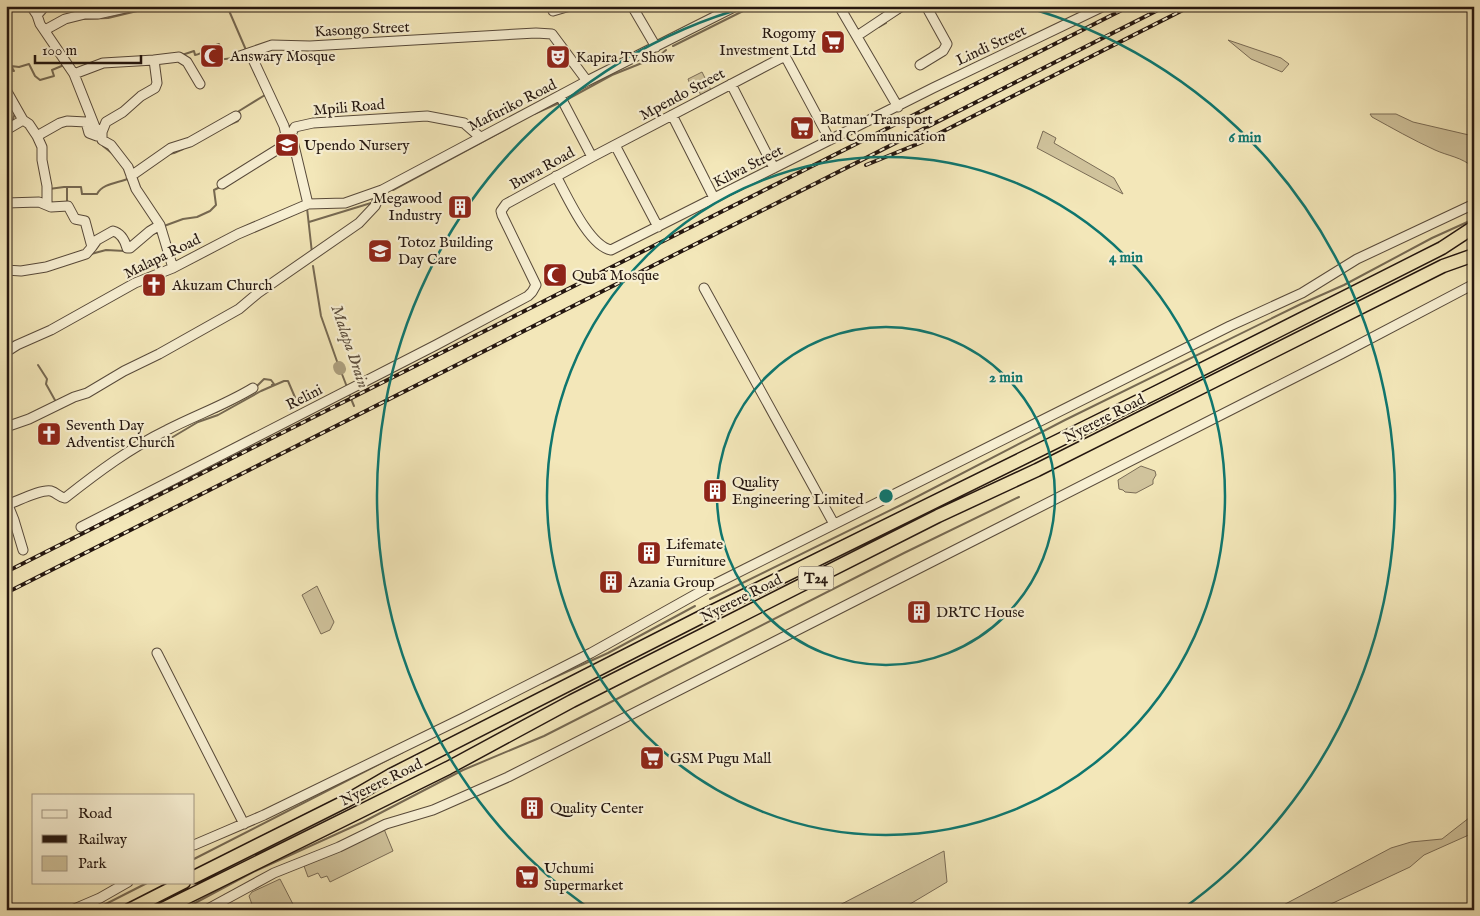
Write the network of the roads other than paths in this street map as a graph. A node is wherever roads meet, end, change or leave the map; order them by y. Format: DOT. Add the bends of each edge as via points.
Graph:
graph roads {
  1 [pos="31,6"];
  2 [pos="45,6"];
  3 [pos="134,6"];
  4 [pos="570,6"];
  5 [pos="632,6"];
  6 [pos="839,6"];
  7 [pos="902,6"];
  8 [pos="926,6"];
  9 [pos="731,7"];
  10 [pos="1098,8"];
  11 [pos="553,11"];
  12 [pos="37,15"];
  13 [pos="45,30"];
  14 [pos="857,36"];
  15 [pos="656,47"];
  16 [pos="250,53"];
  17 [pos="237,57"];
  18 [pos="154,60"];
  19 [pos="920,65"];
  20 [pos="74,74"];
  21 [pos="587,81"];
  22 [pos="200,84"];
  23 [pos="731,84"];
  24 [pos="6,90"];
  25 [pos="560,96"];
  26 [pos="898,107"];
  27 [pos="672,115"];
  28 [pos="236,116"];
  29 [pos="23,120"];
  30 [pos="6,130"];
  31 [pos="102,132"];
  32 [pos="36,136"];
  33 [pos="480,137"];
  34 [pos="830,140"];
  35 [pos="615,145"];
  36 [pos="592,157"];
  37 [pos="774,168"];
  38 [pos="131,176"];
  39 [pos="556,176"];
  40 [pos="222,184"];
  41 [pos="382,190"];
  42 [pos="714,198"];
  43 [pos="6,204"];
  44 [pos="1474,204"];
  45 [pos="47,205"];
  46 [pos="308,205"];
  47 [pos="160,226"];
  48 [pos="658,226"];
  49 [pos="1474,227"];
  50 [pos="89,250"];
  51 [pos="1474,255"];
  52 [pos="172,268"];
  53 [pos="6,270"];
  54 [pos="1474,284"];
  55 [pos="536,285"];
  56 [pos="704,288"];
  57 [pos="6,352"];
  58 [pos="254,388"];
  59 [pos="6,427"];
  60 [pos="8,502"];
  61 [pos="834,524"];
  62 [pos="81,527"];
  63 [pos="23,550"];
  64 [pos="157,653"];
  65 [pos="244,824"];
  66 [pos="195,845"];
  67 [pos="195,876"];
  68 [pos="124,884"];
  69 [pos="180,884"];
  70 [pos="72,910"];
  71 [pos="128,910"];
  72 [pos="161,910"];
  73 [pos="206,910"];
  1 -- 12 [label="street"];
  2 -- 12 [label="street"];
  3 -- 13 [label="street" via="65,18"];
  4 -- 11 [label="street"];
  5 -- 15 [label="street"];
  6 -- 14 [label="street"];
  7 -- 14 [label="street"];
  8 -- 19 [label="street" via="947,44 943,51"];
  9 -- 15 [label="street, Mafuriko Road"];
  10 -- 26 [label="street, Lindi Street"];
  12 -- 13 [label="street"];
  13 -- 20 [label="street"];
  14 -- 26 [label="street"];
  15 -- 21 [label="street, Mafuriko Road"];
  16 -- 17 [label="street, Kasongo Street"];
  16 -- 21 [label="street, Kasongo Street" via="272,45 552,34"];
  16 -- 40 [label="street" via="284,126 287,141"];
  18 -- 20 [label="street" via="108,62"];
  18 -- 22 [label="street" via="182,57"];
  18 -- 31 [label="street" via="155,88 106,122"];
  20 -- 31 [label="street" via="95,127"];
  21 -- 25 [label="street, Mafuriko Road"];
  23 -- 27 [label="street, Mpendo Street"];
  23 -- 34 [label="street, Mpendo Street" via="784,56"];
  23 -- 37 [label="street"];
  24 -- 29 [label="street"];
  25 -- 33 [label="street, Mafuriko Road"];
  25 -- 36 [label="street"];
  26 -- 34 [label="street, Kilwa Street"];
  27 -- 35 [label="street, Mpendo Street"];
  27 -- 42 [label="street"];
  28 -- 38 [label="street" via="190,142 171,148"];
  29 -- 30 [label="street"];
  29 -- 32 [label="street"];
  31 -- 32 [label="street" via="96,136 89,133 86,122 67,121"];
  31 -- 38 [label="street" via="102,140 116,152"];
  32 -- 45 [label="street" via="42,147"];
  33 -- 41 [label="street, Mafuriko Road"];
  33 -- 46 [label="street, Mpili Road" via="464,123 416,115 295,127 292,137"];
  34 -- 37 [label="street, Kilwa Street"];
  35 -- 36 [label="street, Mpendo Street"];
  35 -- 48 [label="street"];
  36 -- 39 [label="street, Buwa Road"];
  37 -- 42 [label="street, Kilwa Street"];
  38 -- 47 [label="street"];
  39 -- 48 [label="street, Kilwa Street" via="588,233 606,249 611,250"];
  39 -- 55 [label="street, Buwa Road" via="501,210"];
  41 -- 46 [label="street, Mafuriko Road" via="345,204"];
  41 -- 59 [label="street" via="375,206 359,223 239,309 87,393"];
  42 -- 48 [label="street, Kilwa Street"];
  43 -- 45 [label="street" via="39,202"];
  44 -- 61 [label="street" via="1357,259 1302,293"];
  45 -- 50 [label="street" via="68,206 76,219 85,221"];
  46 -- 52 [label="street, Malapa Road" via="238,234"];
  47 -- 50 [label="street" via="130,248 118,232 113,232 97,240"];
  47 -- 52 [label="street"];
  49 -- 67 [label="highway, Nyerere Road / T24" via="1442,248 698,618"];
  50 -- 53 [label="street" via="33,270"];
  51 -- 72 [label="highway, Nyerere Road / T24" via="1443,266 1037,470 938,516 572,701 448,768"];
  52 -- 57 [label="street, Malapa Road" via="134,283"];
  54 -- 73 [label="street" via="508,777 434,810 386,824 274,873"];
  55 -- 62 [label="street, Relini" via="528,296 436,345"];
  56 -- 61 [label="street"];
  58 -- 60 [label="street" via="125,453 66,498 45,491"];
  60 -- 63 [label="street"];
  61 -- 65 [label="street" via="707,588 591,654"];
  64 -- 65 [label="street"];
  65 -- 66 [label="street"];
  68 -- 70 [label="street"];
  69 -- 71 [label="highway"];
}
